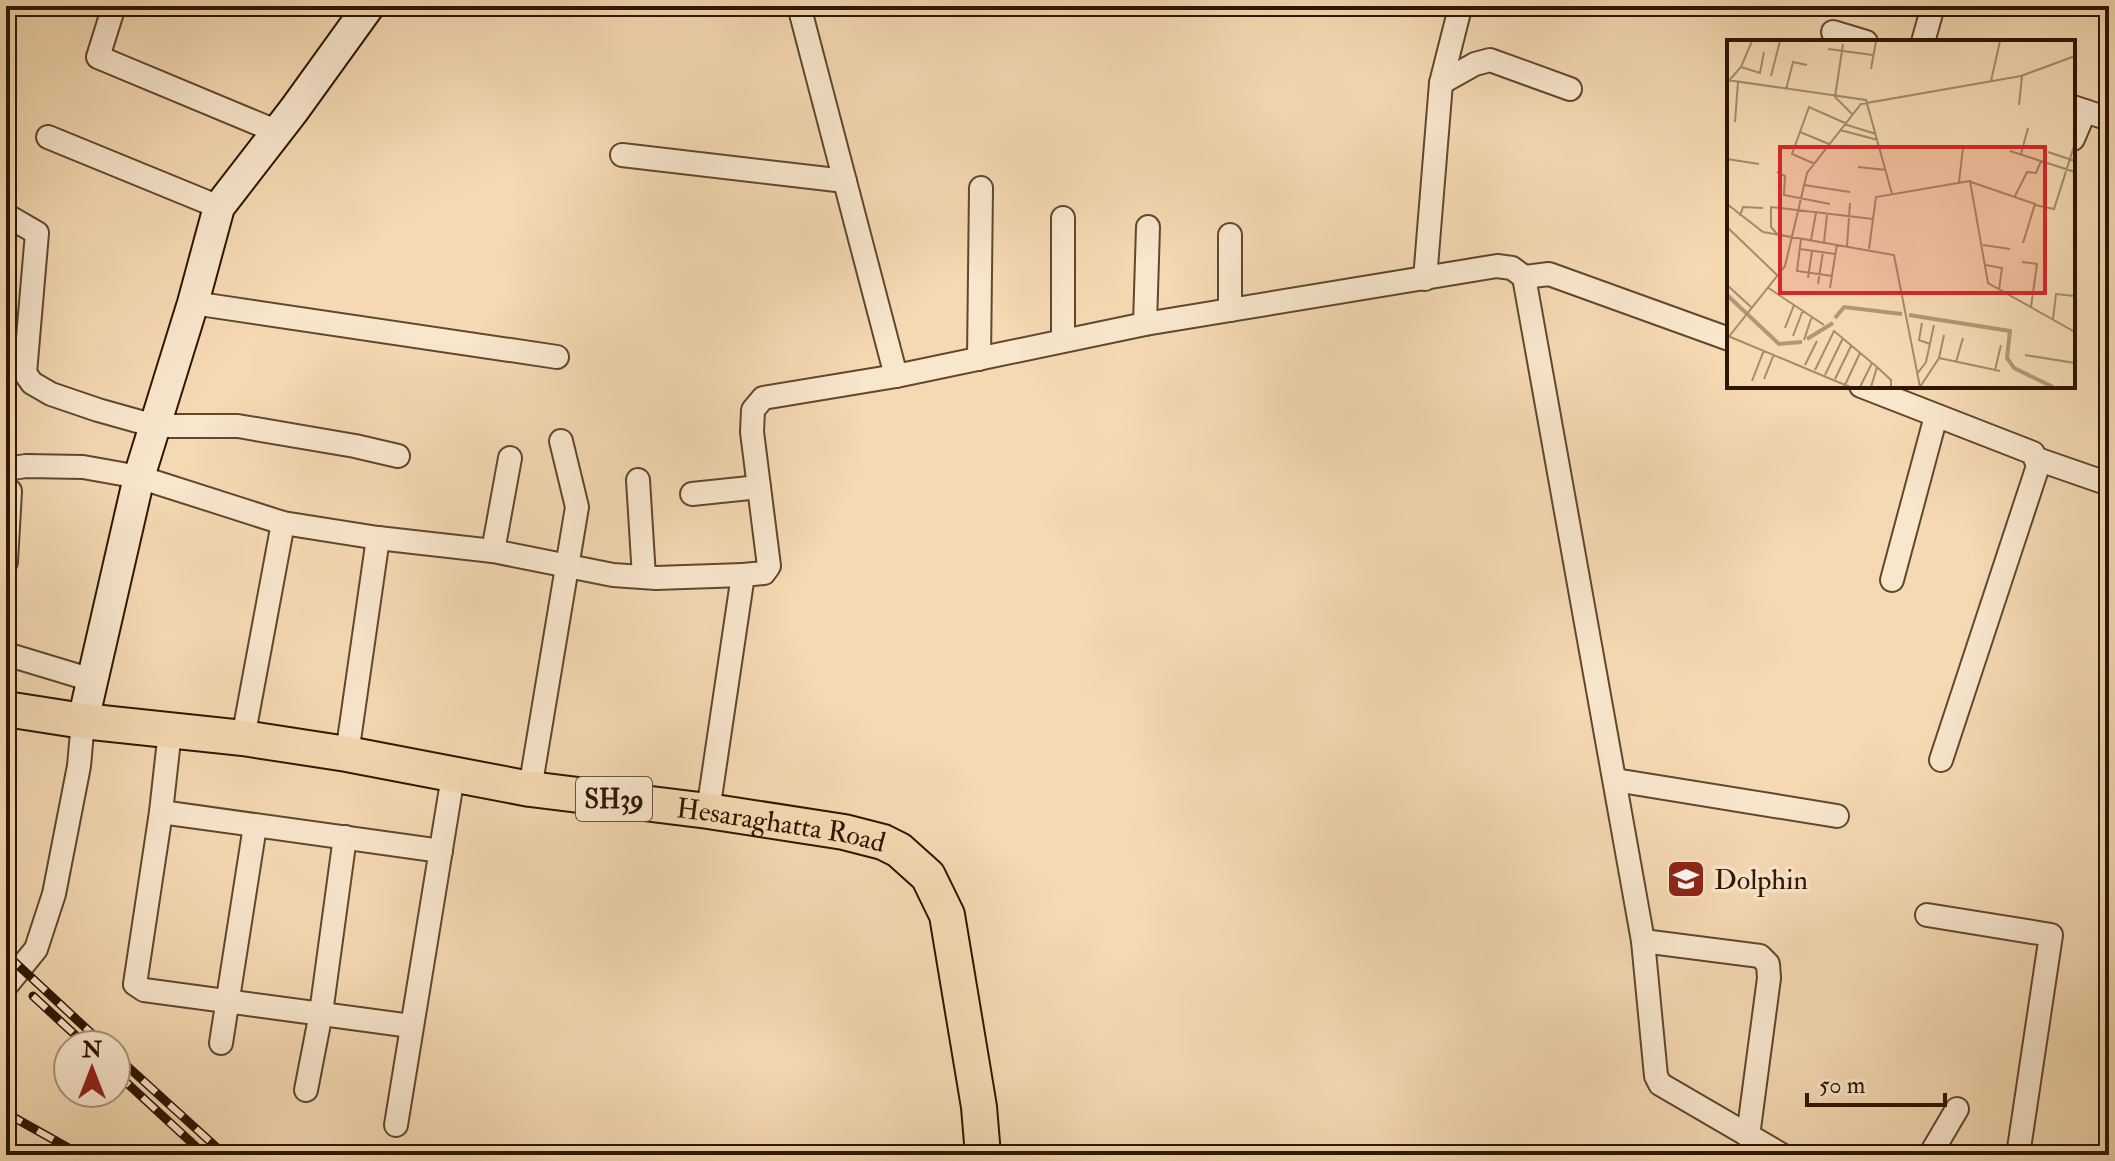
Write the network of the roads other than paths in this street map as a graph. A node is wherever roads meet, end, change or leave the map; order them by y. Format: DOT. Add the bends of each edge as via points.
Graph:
graph roads {
  1 [pos="114,6"];
  2 [pos="369,6"];
  3 [pos="799,6"];
  4 [pos="1933,6"];
  5 [pos="1460,8"];
  6 [pos="1833,32"];
  7 [pos="1859,40"];
  8 [pos="1924,40"];
  9 [pos="1441,83"];
  10 [pos="1570,89"];
  11 [pos="2079,109"];
  12 [pos="2109,119"];
  13 [pos="2075,129"];
  14 [pos="278,132"];
  15 [pos="48,137"];
  16 [pos="622,155"];
  17 [pos="845,181"];
  18 [pos="981,188"];
  19 [pos="219,207"];
  20 [pos="6,215"];
  21 [pos="1063,218"];
  22 [pos="1148,227"];
  23 [pos="1230,235"];
  24 [pos="1524,277"];
  25 [pos="1425,279"];
  26 [pos="193,303"];
  27 [pos="1230,310"];
  28 [pos="1145,324"];
  29 [pos="1727,338"];
  30 [pos="1063,340"];
  31 [pos="557,357"];
  32 [pos="979,359"];
  33 [pos="896,376"];
  34 [pos="1872,388"];
  35 [pos="1936,416"];
  36 [pos="155,426"];
  37 [pos="561,441"];
  38 [pos="398,456"];
  39 [pos="510,458"];
  40 [pos="2037,459"];
  41 [pos="139,477"];
  42 [pos="8,480"];
  43 [pos="638,480"];
  44 [pos="2109,484"];
  45 [pos="759,487"];
  46 [pos="692,494"];
  47 [pos="283,523"];
  48 [pos="378,538"];
  49 [pos="493,551"];
  50 [pos="6,562"];
  51 [pos="567,566"];
  52 [pos="743,575"];
  53 [pos="644,577"];
  54 [pos="1892,580"];
  55 [pos="6,654"];
  56 [pos="92,680"];
  57 [pos="6,709"];
  58 [pos="83,721"];
  59 [pos="170,731"];
  60 [pos="243,738"];
  61 [pos="347,754"];
  62 [pos="1941,760"];
  63 [pos="453,776"];
  64 [pos="1615,780"];
  65 [pos="530,789"];
  66 [pos="708,811"];
  67 [pos="161,812"];
  68 [pos="1837,816"];
  69 [pos="255,826"];
  70 [pos="345,837"];
  71 [pos="441,851"];
  72 [pos="1927,915"];
  73 [pos="1643,941"];
  74 [pos="6,986"];
  75 [pos="226,1000"];
  76 [pos="321,1013"];
  77 [pos="411,1026"];
  78 [pos="221,1043"];
  79 [pos="306,1090"];
  80 [pos="1957,1109"];
  81 [pos="396,1125"];
  82 [pos="1748,1136"];
  83 [pos="983,1155"];
  84 [pos="1782,1155"];
  85 [pos="1930,1155"];
  86 [pos="2018,1155"];
  1 -- 14 [label="street" via="98,57"];
  2 -- 14 [label="street"];
  3 -- 17 [label="street"];
  4 -- 8 [label="street"];
  5 -- 9 [label="street"];
  6 -- 7 [label="street"];
  9 -- 10 [label="street" via="1490,60"];
  9 -- 25 [label="street"];
  11 -- 12 [label="street"];
  11 -- 13 [label="street"];
  14 -- 19 [label="street"];
  15 -- 19 [label="street"];
  16 -- 17 [label="street"];
  17 -- 33 [label="street"];
  18 -- 32 [label="street"];
  19 -- 26 [label="street"];
  20 -- 36 [label="street" via="37,233 25,373 32,383 51,394"];
  21 -- 30 [label="street"];
  22 -- 28 [label="street"];
  23 -- 27 [label="street"];
  24 -- 25 [label="street" via="1497,266"];
  24 -- 29 [label="street" via="1549,274"];
  24 -- 64 [label="street"];
  25 -- 27 [label="street"];
  26 -- 31 [label="street"];
  26 -- 36 [label="street"];
  27 -- 28 [label="street"];
  28 -- 30 [label="street"];
  30 -- 32 [label="street"];
  32 -- 33 [label="street"];
  33 -- 45 [label="street" via="763,398 753,410 752,432"];
  34 -- 35 [label="street"];
  35 -- 40 [label="street"];
  35 -- 54 [label="street"];
  36 -- 38 [label="street" via="238,426"];
  36 -- 41 [label="street"];
  37 -- 51 [label="street" via="577,507"];
  39 -- 49 [label="street"];
  40 -- 44 [label="street"];
  40 -- 62 [label="street"];
  41 -- 42 [label="street" via="83,467 26,466"];
  41 -- 47 [label="street"];
  41 -- 56 [label="street"];
  42 -- 50 [label="street"];
  43 -- 53 [label="street"];
  45 -- 46 [label="street"];
  45 -- 52 [label="street" via="769,566 764,573"];
  47 -- 48 [label="street"];
  47 -- 60 [label="street"];
  48 -- 49 [label="street"];
  48 -- 61 [label="street"];
  49 -- 51 [label="street"];
  51 -- 53 [label="street"];
  51 -- 65 [label="street"];
  52 -- 53 [label="street"];
  52 -- 66 [label="street"];
  55 -- 56 [label="street"];
  56 -- 58 [label="street"];
  57 -- 58 [label="main road, Hesaraghatta Road / SH39"];
  58 -- 59 [label="main road, Hesaraghatta Road / SH39"];
  58 -- 74 [label="street" via="54,894 36,949"];
  59 -- 60 [label="main road, Hesaraghatta Road / SH39"];
  59 -- 67 [label="street"];
  60 -- 61 [label="main road, Hesaraghatta Road / SH39"];
  61 -- 63 [label="main road, Hesaraghatta Road / SH39"];
  63 -- 65 [label="main road, Hesaraghatta Road / SH39"];
  63 -- 71 [label="street"];
  64 -- 68 [label="street"];
  64 -- 73 [label="street"];
  65 -- 66 [label="main road, Hesaraghatta Road / SH39"];
  66 -- 83 [label="main road, Hesaraghatta Road / SH39" via="883,842 928,876 947,915"];
  67 -- 69 [label="street"];
  67 -- 75 [label="street" via="135,984 144,990"];
  69 -- 70 [label="street"];
  69 -- 75 [label="street"];
  70 -- 71 [label="street"];
  70 -- 76 [label="street"];
  71 -- 77 [label="street"];
  72 -- 86 [label="street" via="2051,935"];
  73 -- 82 [label="street" via="1660,1084"];
  73 -- 82 [label="street" via="1760,956 1768,964"];
  75 -- 76 [label="street"];
  75 -- 78 [label="street"];
  76 -- 77 [label="street"];
  76 -- 79 [label="street"];
  77 -- 81 [label="street"];
  80 -- 85 [label="street"];
  82 -- 84 [label="street"];
}
